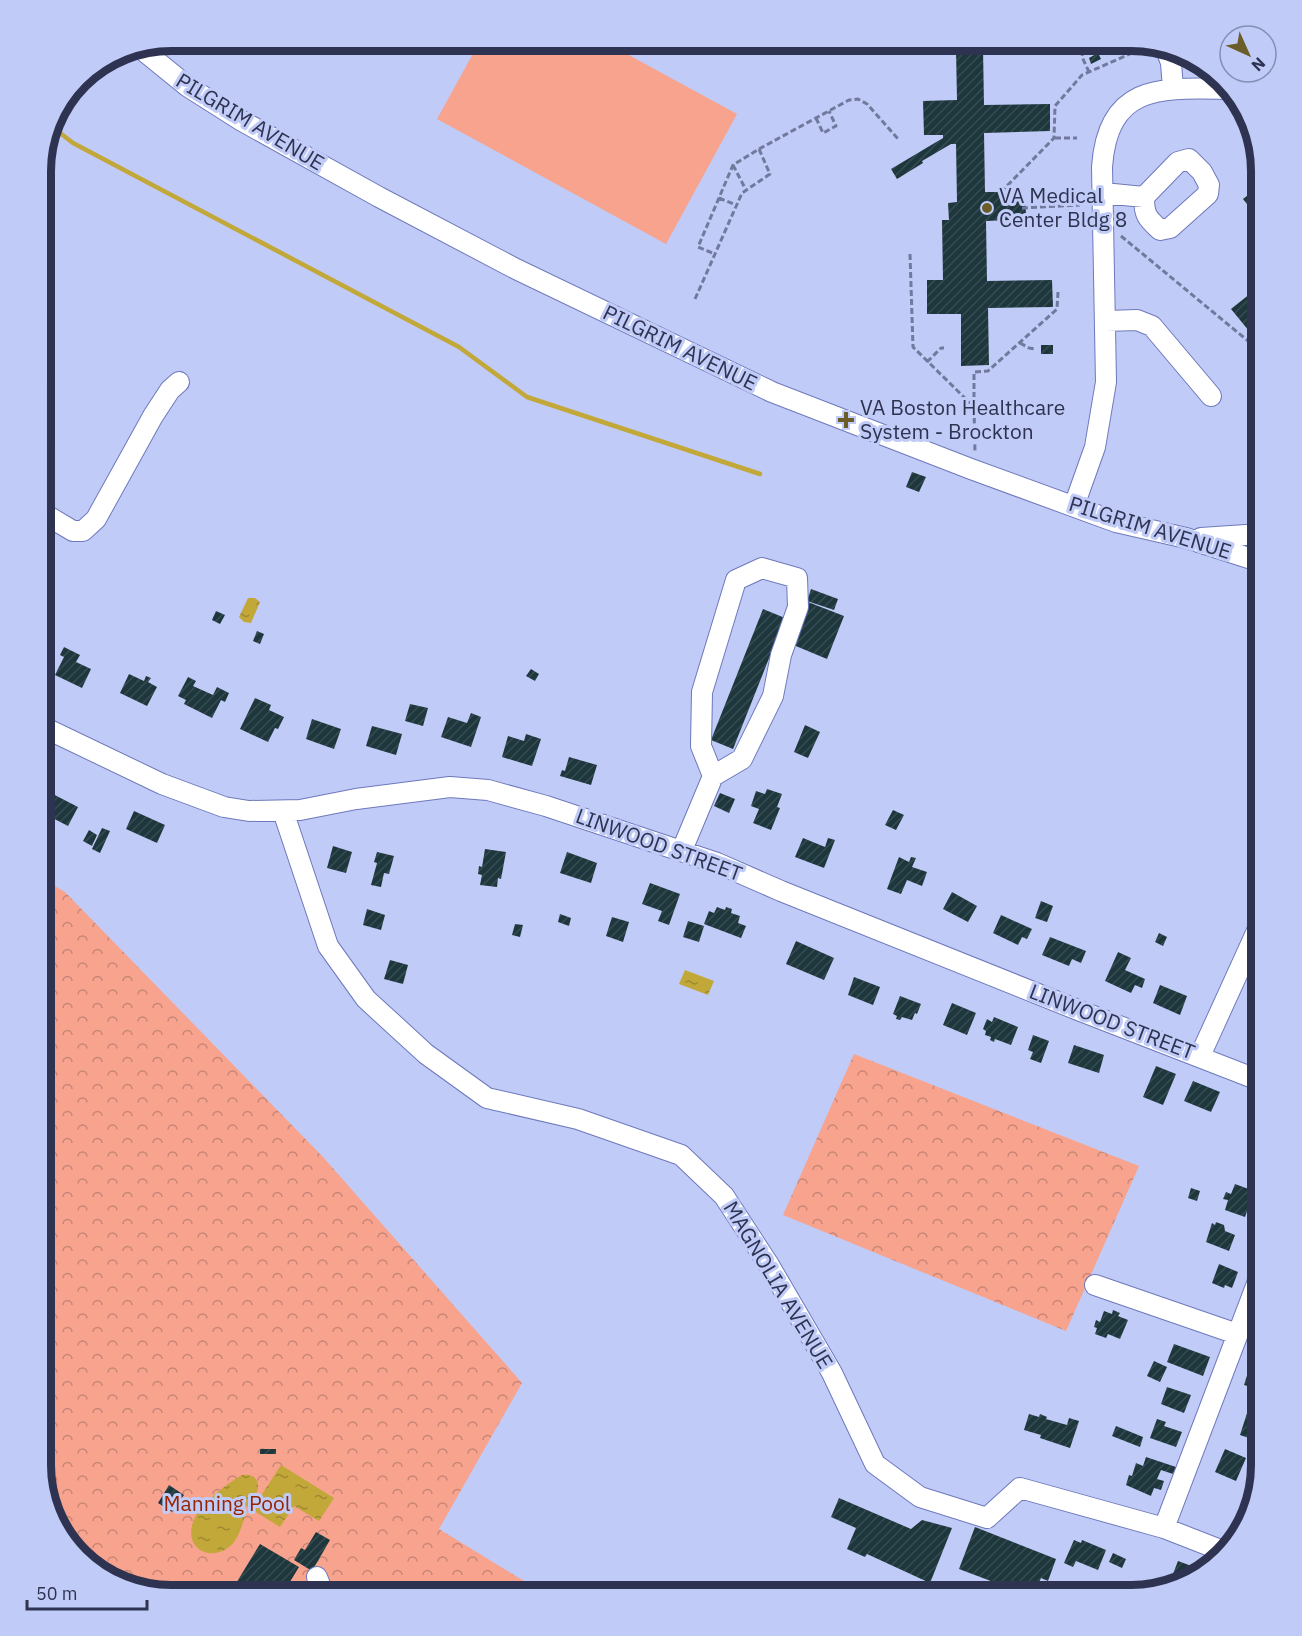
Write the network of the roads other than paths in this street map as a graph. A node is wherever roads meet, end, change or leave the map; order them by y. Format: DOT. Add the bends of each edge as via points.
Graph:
graph roads {
  1 [pos="146,54"];
  2 [pos="1169,57"];
  3 [pos="1173,88"];
  4 [pos="1218,89"];
  5 [pos="1103,193"];
  6 [pos="1144,197"];
  7 [pos="1106,321"];
  8 [pos="179,382"];
  9 [pos="1211,396"];
  10 [pos="1074,506"];
  11 [pos="51,518"];
  12 [pos="1251,535"];
  13 [pos="1186,538"];
  14 [pos="1251,559"];
  15 [pos="51,731"];
  16 [pos="713,776"];
  17 [pos="283,812"];
  18 [pos="682,850"];
  19 [pos="1251,946"];
  20 [pos="1200,1056"];
  21 [pos="1251,1077"];
  22 [pos="1095,1285"];
  23 [pos="1251,1300"];
  24 [pos="1237,1334"];
  25 [pos="1164,1528"];
  26 [pos="1217,1548"];
  1 -- 10 [label="street, PILGRIM AVENUE" via="187,86 242,121 526,274 772,392"];
  2 -- 3 [label="street"];
  3 -- 4 [label="street"];
  3 -- 5 [label="street" via="1144,95 1114,120 1104,147"];
  5 -- 6 [label="street"];
  5 -- 7 [label="street"];
  7 -- 9 [label="street" via="1137,320 1152,326"];
  7 -- 10 [label="street" via="1106,382 1101,415 1095,447"];
  8 -- 11 [label="street" via="153,416 96,519 83,531 73,531"];
  10 -- 13 [label="street, PILGRIM AVENUE" via="1124,525"];
  12 -- 13 [label="street"];
  13 -- 14 [label="street, PILGRIM AVENUE"];
  15 -- 17 [label="street, LINWOOD STREET" via="210,803 249,811"];
  16 -- 16 [label="street" via="701,746 702,692 736,580 762,568 797,578 798,607 781,655 773,696 742,759"];
  16 -- 18 [label="street"];
  17 -- 18 [label="street, LINWOOD STREET" via="394,794 468,788 546,806"];
  17 -- 25 [label="street, MAGNOLIA AVENUE" via="328,946 366,999 426,1054 487,1098 578,1119 681,1155 724,1196 832,1373 875,1464 920,1497 987,1518 1020,1488"];
  18 -- 20 [label="street, LINWOOD STREET"];
  19 -- 20 [label="street"];
  20 -- 21 [label="street, LINWOOD STREET"];
  22 -- 24 [label="street"];
  23 -- 24 [label="street"];
  24 -- 25 [label="street"];
  25 -- 26 [label="street, MAGNOLIA AVENUE"];
}
